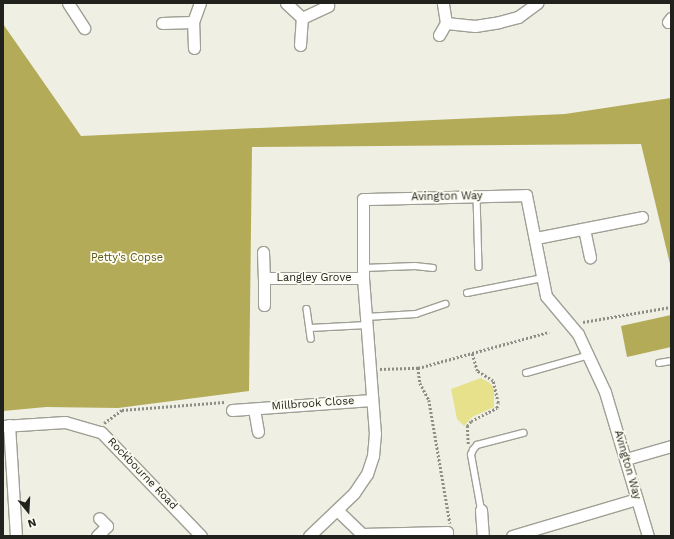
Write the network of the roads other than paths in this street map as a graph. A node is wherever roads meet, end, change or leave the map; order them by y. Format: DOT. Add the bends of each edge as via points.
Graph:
graph roads {
  1 [pos="68,3"];
  2 [pos="200,3"];
  3 [pos="286,3"];
  4 [pos="443,3"];
  5 [pos="537,3"];
  6 [pos="328,6"];
  7 [pos="302,18"];
  8 [pos="193,22"];
  9 [pos="162,23"];
  10 [pos="446,23"];
  11 [pos="84,28"];
  12 [pos="439,35"];
  13 [pos="300,45"];
  14 [pos="194,48"];
  15 [pos="477,196"];
  16 [pos="642,217"];
  17 [pos="584,229"];
  18 [pos="536,238"];
  19 [pos="263,252"];
  20 [pos="590,257"];
  21 [pos="479,267"];
  22 [pos="433,268"];
  23 [pos="364,273"];
  24 [pos="264,278"];
  25 [pos="543,278"];
  26 [pos="467,293"];
  27 [pos="445,304"];
  28 [pos="264,305"];
  29 [pos="307,309"];
  30 [pos="366,321"];
  31 [pos="310,328"];
  32 [pos="311,339"];
  33 [pos="589,355"];
  34 [pos="671,361"];
  35 [pos="659,363"];
  36 [pos="526,373"];
  37 [pos="372,400"];
  38 [pos="230,406"];
  39 [pos="254,408"];
  40 [pos="6,426"];
  41 [pos="258,432"];
  42 [pos="523,433"];
  43 [pos="671,446"];
  44 [pos="626,459"];
  45 [pos="637,499"];
  46 [pos="337,510"];
  47 [pos="481,510"];
  48 [pos="99,518"];
  49 [pos="449,533"];
  50 [pos="16,536"];
  51 [pos="97,536"];
  52 [pos="201,536"];
  53 [pos="309,536"];
  54 [pos="483,536"];
  55 [pos="512,536"];
  56 [pos="648,536"];
  1 -- 11 [label="street"];
  2 -- 8 [label="street"];
  3 -- 7 [label="street"];
  4 -- 10 [label="street"];
  5 -- 10 [label="street" via="518,17 499,22 475,26"];
  6 -- 7 [label="street"];
  7 -- 13 [label="street"];
  8 -- 9 [label="street"];
  8 -- 14 [label="street"];
  10 -- 12 [label="street"];
  15 -- 18 [label="street, Avington Way" via="526,195"];
  15 -- 21 [label="lane"];
  15 -- 23 [label="street, Avington Way" via="363,199"];
  16 -- 17 [label="street"];
  17 -- 18 [label="street"];
  17 -- 20 [label="street"];
  18 -- 25 [label="street, Avington Way"];
  19 -- 24 [label="street, Langley Grove"];
  22 -- 23 [label="lane" via="415,266"];
  23 -- 24 [label="street, Langley Grove"];
  23 -- 30 [label="street, Avington Way"];
  24 -- 28 [label="street, Langley Grove"];
  25 -- 26 [label="lane"];
  25 -- 33 [label="street, Avington Way" via="546,296 578,334"];
  27 -- 30 [label="lane" via="416,314"];
  29 -- 31 [label="lane"];
  30 -- 31 [label="lane"];
  30 -- 37 [label="street, Avington Way"];
  31 -- 32 [label="lane"];
  33 -- 36 [label="lane"];
  33 -- 44 [label="street, Avington Way" via="605,392"];
  34 -- 35 [label="lane"];
  37 -- 39 [label="street, Millbrook Close"];
  37 -- 46 [label="street, Avington Way" via="373,456 354,493"];
  38 -- 39 [label="street, Millbrook Close"];
  39 -- 41 [label="street"];
  40 -- 50 [label="street"];
  40 -- 52 [label="street, Rockbourne Road" via="65,422 101,432"];
  42 -- 47 [label="lane" via="477,446 473,450 471,455"];
  43 -- 44 [label="street"];
  44 -- 45 [label="street, Avington Way"];
  45 -- 55 [label="street"];
  45 -- 56 [label="street, Avington Way"];
  46 -- 49 [label="street" via="362,534"];
  46 -- 53 [label="street, Avington Way"];
  47 -- 54 [label="street"];
  48 -- 51 [label="street" via="107,526"];
}
